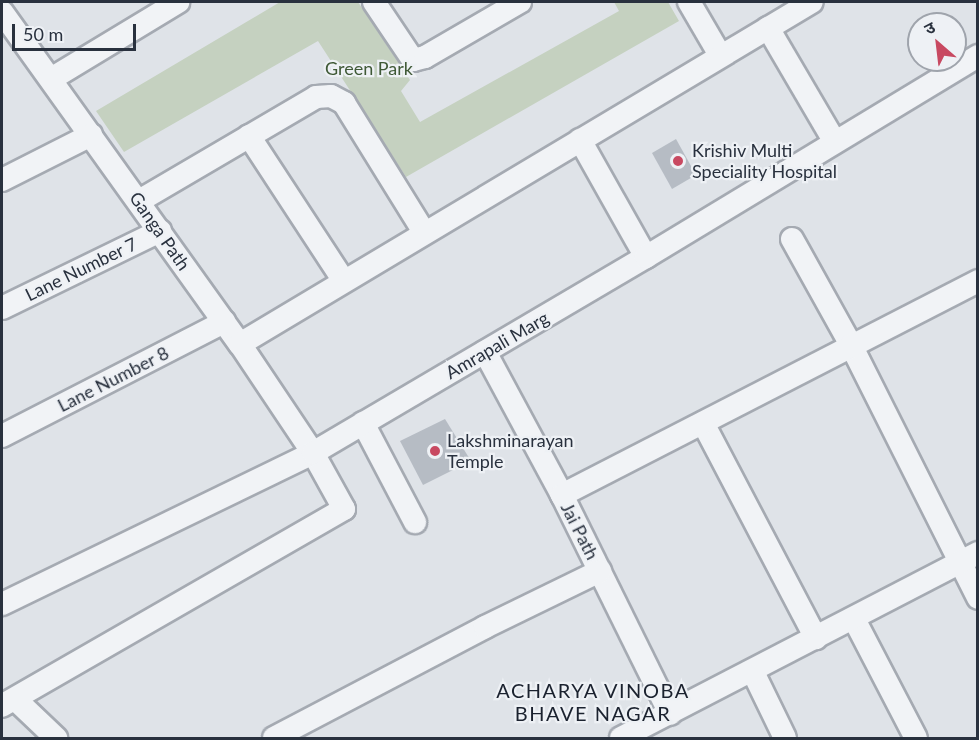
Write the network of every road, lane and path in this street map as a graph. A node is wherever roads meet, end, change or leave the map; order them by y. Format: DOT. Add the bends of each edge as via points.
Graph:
graph roads {
  1 [pos="178,2"];
  2 [pos="374,2"];
  3 [pos="520,2"];
  4 [pos="689,2"];
  5 [pos="811,2"];
  6 [pos="494,8"];
  7 [pos="147,9"];
  8 [pos="2,12"];
  9 [pos="768,28"];
  10 [pos="720,55"];
  11 [pos="978,56"];
  12 [pos="51,79"];
  13 [pos="91,135"];
  14 [pos="249,136"];
  15 [pos="579,140"];
  16 [pos="835,142"];
  17 [pos="3,178"];
  18 [pos="139,201"];
  19 [pos="160,231"];
  20 [pos="424,232"];
  21 [pos="792,239"];
  22 [pos="646,257"];
  23 [pos="344,281"];
  24 [pos="978,281"];
  25 [pos="2,308"];
  26 [pos="224,322"];
  27 [pos="240,344"];
  28 [pos="851,345"];
  29 [pos="485,352"];
  30 [pos="363,423"];
  31 [pos="704,423"];
  32 [pos="2,436"];
  33 [pos="313,453"];
  34 [pos="562,495"];
  35 [pos="415,522"];
  36 [pos="969,558"];
  37 [pos="600,571"];
  38 [pos="978,598"];
  39 [pos="2,604"];
  40 [pos="854,619"];
  41 [pos="816,638"];
  42 [pos="753,672"];
  43 [pos="8,703"];
  44 [pos="670,714"];
  45 [pos="646,733"];
  46 [pos="56,738"];
  47 [pos="273,738"];
  48 [pos="621,738"];
  49 [pos="785,738"];
  50 [pos="916,738"];
  1 -- 7 [label="street"];
  2 -- 6 [label="street" via="413,60 425,57"];
  3 -- 6 [label="street"];
  4 -- 10 [label="street"];
  5 -- 9 [label="street"];
  7 -- 12 [label="street"];
  8 -- 12 [label="street, Ganga Path"];
  9 -- 10 [label="street"];
  9 -- 16 [label="street"];
  10 -- 15 [label="street"];
  11 -- 16 [label="street, Amrapali Marg"];
  12 -- 13 [label="street, Ganga Path"];
  13 -- 17 [label="street"];
  13 -- 18 [label="street, Ganga Path"];
  14 -- 18 [label="street"];
  14 -- 20 [label="street" via="316,97 331,96 344,103"];
  14 -- 23 [label="street"];
  15 -- 20 [label="street"];
  15 -- 22 [label="street"];
  16 -- 22 [label="street, Amrapali Marg"];
  18 -- 19 [label="street, Ganga Path"];
  19 -- 25 [label="street, Lane Number 7"];
  19 -- 26 [label="street, Ganga Path"];
  20 -- 23 [label="street"];
  21 -- 28 [label="street"];
  22 -- 29 [label="street, Amrapali Marg"];
  23 -- 27 [label="street"];
  24 -- 28 [label="street"];
  26 -- 27 [label="street, Ganga Path"];
  26 -- 32 [label="street, Lane Number 8"];
  27 -- 33 [label="street, Ganga Path"];
  28 -- 31 [label="street"];
  28 -- 36 [label="street"];
  29 -- 30 [label="street, Amrapali Marg"];
  29 -- 34 [label="street, Jai Path"];
  30 -- 33 [label="street, Amrapali Marg"];
  30 -- 35 [label="street"];
  31 -- 34 [label="street"];
  31 -- 41 [label="street"];
  33 -- 39 [label="street, Amrapali Marg"];
  33 -- 43 [label="street, Ganga Path" via="344,510"];
  34 -- 37 [label="street, Jai Path"];
  36 -- 38 [label="street"];
  36 -- 40 [label="street"];
  37 -- 44 [label="street, Jai Path"];
  37 -- 47 [label="street"];
  40 -- 41 [label="street"];
  40 -- 50 [label="street"];
  41 -- 42 [label="street"];
  42 -- 44 [label="street"];
  42 -- 49 [label="street"];
  43 -- 46 [label="street"];
  44 -- 45 [label="street"];
  45 -- 48 [label="street"];
}
